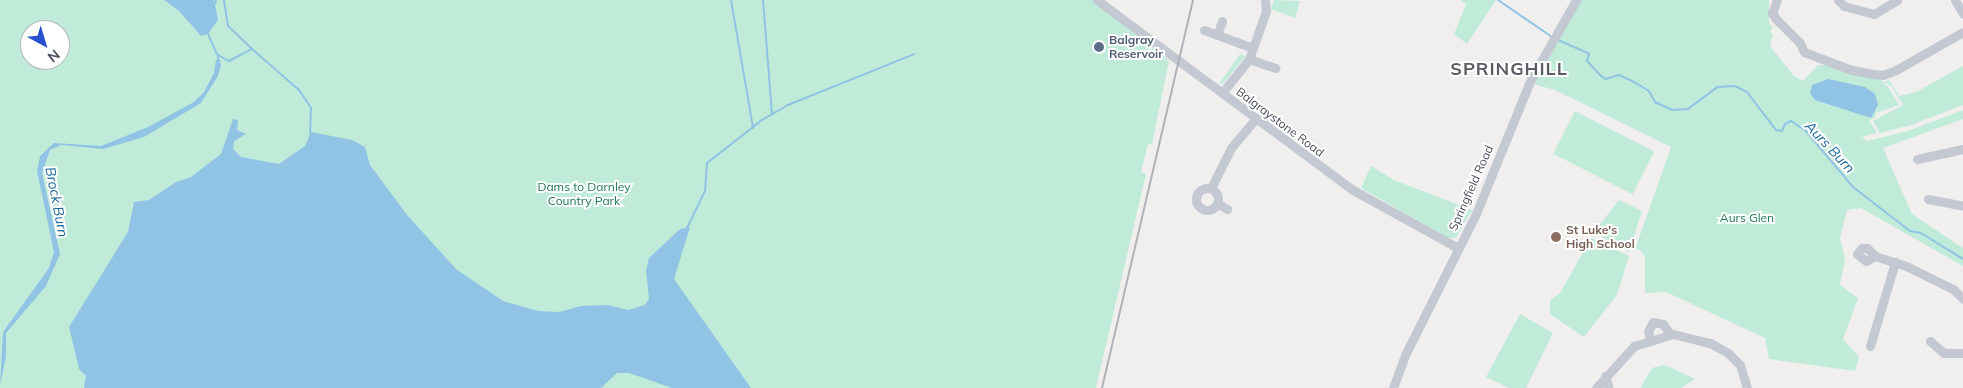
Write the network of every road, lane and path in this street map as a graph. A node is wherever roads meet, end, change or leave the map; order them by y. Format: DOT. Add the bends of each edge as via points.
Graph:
graph roads {
  1 [pos="1098,0"];
  2 [pos="1265,0"];
  3 [pos="1576,0"];
  4 [pos="1777,0"];
  5 [pos="1838,0"];
  6 [pos="1896,0"];
  7 [pos="1955,0"];
  8 [pos="1963,14"];
  9 [pos="1222,21"];
  10 [pos="1204,30"];
  11 [pos="1963,32"];
  12 [pos="1217,35"];
  13 [pos="1253,48"];
  14 [pos="1249,59"];
  15 [pos="1275,68"];
  16 [pos="1222,93"];
  17 [pos="1256,118"];
  18 [pos="1963,149"];
  19 [pos="1917,159"];
  20 [pos="1211,188"];
  21 [pos="1186,194"];
  22 [pos="1196,196"];
  23 [pos="1928,199"];
  24 [pos="1217,203"];
  25 [pos="1963,206"];
  26 [pos="1226,209"];
  27 [pos="1458,248"];
  28 [pos="1875,256"];
  29 [pos="1895,262"];
  30 [pos="1963,299"];
  31 [pos="1670,334"];
  32 [pos="1874,335"];
  33 [pos="1883,338"];
  34 [pos="1650,339"];
  35 [pos="1930,341"];
  36 [pos="1870,346"];
  37 [pos="1938,350"];
  38 [pos="1963,353"];
  39 [pos="1931,357"];
  40 [pos="1605,376"];
  41 [pos="1393,388"];
  42 [pos="1596,388"];
  43 [pos="1609,388"];
  44 [pos="1747,388"];
  1 -- 16 [label="street, Balgraystone Road"];
  2 -- 13 [label="street" via="1266,11"];
  3 -- 27 [label="street, Springfield Road" via="1531,79 1475,216"];
  4 -- 11 [label="street" via="1772,13 1800,43 1804,52 1852,70 1873,74 1883,75 1896,70"];
  5 -- 6 [label="street" via="1844,6 1874,14"];
  7 -- 8 [label="street"];
  9 -- 12 [label="street"];
  10 -- 12 [label="street"];
  12 -- 13 [label="street"];
  13 -- 14 [label="street"];
  14 -- 15 [label="street"];
  14 -- 16 [label="street"];
  16 -- 17 [label="street, Balgraystone Road"];
  17 -- 20 [label="street" via="1231,148"];
  17 -- 27 [label="street, Balgraystone Road" via="1353,190"];
  18 -- 19 [label="street"];
  20 -- 22 [label="street" via="1203,188"];
  20 -- 24 [label="street" via="1218,196"];
  21 -- 22 [label="street"];
  22 -- 24 [label="street" via="1196,204 1202,209 1209,210"];
  23 -- 25 [label="street"];
  24 -- 26 [label="street"];
  27 -- 41 [label="street, Springfield Road" via="1406,353"];
  28 -- 29 [label="street"];
  29 -- 30 [label="street" via="1953,289"];
  29 -- 32 [label="street"];
  31 -- 34 [label="street"];
  31 -- 34 [label="street" via="1664,324 1654,322 1648,331"];
  31 -- 44 [label="street" via="1686,335 1728,353 1740,365"];
  32 -- 33 [label="street"];
  32 -- 36 [label="street"];
  34 -- 40 [label="street" via="1634,346"];
  35 -- 37 [label="street"];
  37 -- 38 [label="street"];
  37 -- 39 [label="street"];
  40 -- 42 [label="street"];
  40 -- 43 [label="street"];
}
